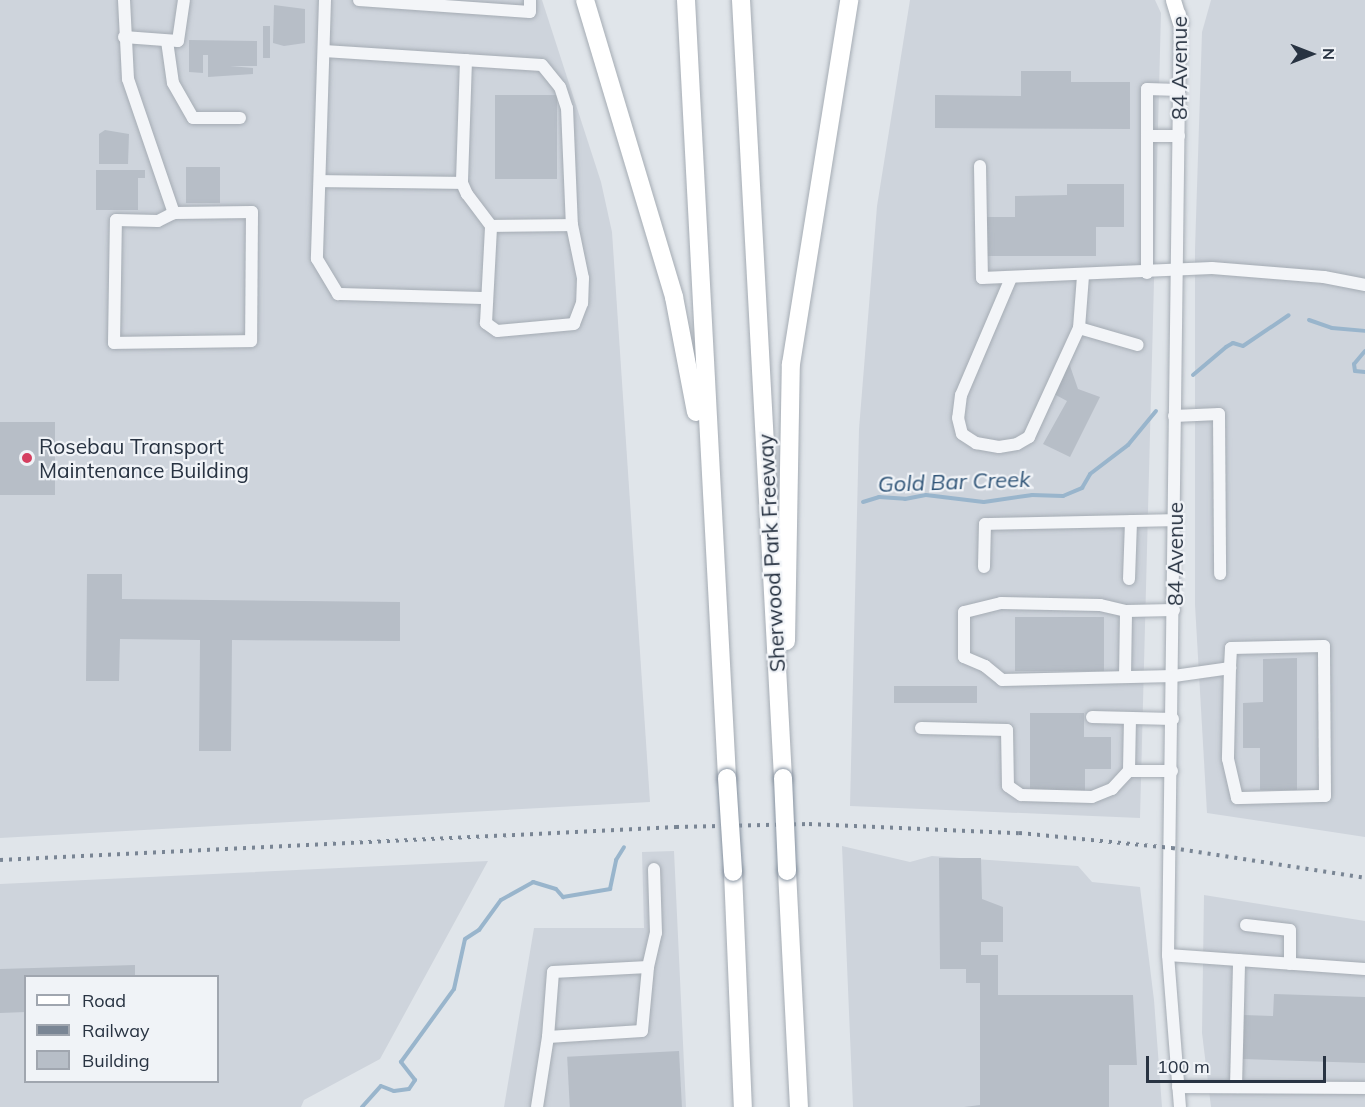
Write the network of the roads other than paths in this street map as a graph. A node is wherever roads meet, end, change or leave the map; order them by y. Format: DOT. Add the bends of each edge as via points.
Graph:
graph roads {
  1 [pos="124,0"];
  2 [pos="184,0"];
  3 [pos="325,0"];
  4 [pos="359,0"];
  5 [pos="530,0"];
  6 [pos="585,0"];
  7 [pos="686,0"];
  8 [pos="741,0"];
  9 [pos="1173,0"];
  10 [pos="1179,0"];
  11 [pos="1185,0"];
  12 [pos="849,5"];
  13 [pos="1180,23"];
  14 [pos="124,37"];
  15 [pos="166,41"];
  16 [pos="324,51"];
  17 [pos="466,60"];
  18 [pos="1179,90"];
  19 [pos="240,118"];
  20 [pos="1147,136"];
  21 [pos="1179,136"];
  22 [pos="980,166"];
  23 [pos="320,181"];
  24 [pos="462,183"];
  25 [pos="174,213"];
  26 [pos="572,225"];
  27 [pos="491,226"];
  28 [pos="1176,269"];
  29 [pos="1147,273"];
  30 [pos="1083,276"];
  31 [pos="1011,278"];
  32 [pos="1365,285"];
  33 [pos="485,298"];
  34 [pos="1079,328"];
  35 [pos="1137,345"];
  36 [pos="1174,416"];
  37 [pos="710,497"];
  38 [pos="1175,520"];
  39 [pos="1131,521"];
  40 [pos="984,567"];
  41 [pos="1220,574"];
  42 [pos="1129,579"];
  43 [pos="1174,610"];
  44 [pos="1126,611"];
  45 [pos="1230,668"];
  46 [pos="1174,676"];
  47 [pos="1125,677"];
  48 [pos="1092,717"];
  49 [pos="1130,718"];
  50 [pos="1173,719"];
  51 [pos="921,728"];
  52 [pos="781,733"];
  53 [pos="1129,771"];
  54 [pos="1172,771"];
  55 [pos="654,869"];
  56 [pos="1246,925"];
  57 [pos="1168,955"];
  58 [pos="1239,960"];
  59 [pos="1290,964"];
  60 [pos="648,967"];
  61 [pos="1365,969"];
  62 [pos="548,1037"];
  63 [pos="1178,1087"];
  64 [pos="1236,1087"];
  65 [pos="1365,1088"];
  66 [pos="537,1107"];
  67 [pos="742,1107"];
  68 [pos="799,1107"];
  69 [pos="1180,1107"];
  1 -- 14 [label="street"];
  2 -- 15 [label="street" via="178,41"];
  3 -- 16 [label="street"];
  4 -- 5 [label="street" via="530,12"];
  6 -- 37 [label="highway" via="674,297"];
  7 -- 37 [label="highway"];
  8 -- 52 [label="highway, Sherwood Park Freeway"];
  9 -- 13 [label="main road"];
  10 -- 13 [label="street, 84 Avenue"];
  11 -- 13 [label="main road"];
  12 -- 52 [label="highway" via="791,364 787,626"];
  13 -- 18 [label="street, 84 Avenue"];
  14 -- 15 [label="street"];
  14 -- 25 [label="street" via="128,79"];
  15 -- 19 [label="street" via="173,83 194,117"];
  16 -- 17 [label="street"];
  16 -- 23 [label="street"];
  17 -- 24 [label="street"];
  17 -- 26 [label="street" via="542,65 560,87 567,108"];
  18 -- 20 [label="street" via="1147,89"];
  18 -- 21 [label="street, 84 Avenue"];
  20 -- 21 [label="street"];
  20 -- 29 [label="street"];
  21 -- 28 [label="street, 84 Avenue"];
  22 -- 31 [label="street" via="982,278"];
  23 -- 24 [label="street"];
  23 -- 33 [label="street" via="317,259 338,294"];
  24 -- 27 [label="street"];
  25 -- 25 [label="street" via="252,212 251,341 114,343 116,220 158,221"];
  26 -- 27 [label="street"];
  26 -- 33 [label="street" via="583,278 582,303 574,324 497,331 486,323"];
  27 -- 33 [label="street"];
  28 -- 29 [label="street"];
  28 -- 32 [label="street" via="1324,277"];
  28 -- 36 [label="street, 84 Avenue"];
  29 -- 30 [label="street"];
  30 -- 31 [label="street"];
  30 -- 34 [label="street"];
  31 -- 34 [label="street" via="962,395 958,418 962,434 999,447 1029,437"];
  34 -- 35 [label="street"];
  36 -- 38 [label="street, 84 Avenue"];
  36 -- 41 [label="street" via="1219,414"];
  37 -- 67 [label="highway, bridge" via="733,872"];
  38 -- 39 [label="street"];
  38 -- 43 [label="street, 84 Avenue"];
  39 -- 40 [label="street" via="985,524"];
  39 -- 42 [label="street"];
  43 -- 44 [label="street"];
  43 -- 46 [label="street, 84 Avenue"];
  44 -- 47 [label="street"];
  44 -- 47 [label="street" via="1100,605 1001,603 964,612 964,657 985,666 1002,680"];
  45 -- 45 [label="street" via="1228,759 1237,798 1325,796 1324,646 1231,648"];
  45 -- 46 [label="street"];
  46 -- 47 [label="street"];
  46 -- 50 [label="street, 84 Avenue"];
  48 -- 49 [label="street"];
  49 -- 50 [label="street"];
  49 -- 53 [label="street"];
  50 -- 54 [label="street, 84 Avenue"];
  51 -- 53 [label="street" via="1007,730 1008,786 1021,795 1092,797 1112,789"];
  52 -- 68 [label="highway, Sherwood Park Freeway, bridge"];
  53 -- 54 [label="street"];
  54 -- 57 [label="street, 84 Avenue"];
  55 -- 60 [label="street" via="656,933"];
  56 -- 59 [label="street" via="1290,930"];
  57 -- 58 [label="street"];
  57 -- 63 [label="street, 84 Avenue"];
  58 -- 59 [label="street"];
  58 -- 64 [label="street"];
  59 -- 61 [label="street"];
  60 -- 62 [label="street" via="642,1031"];
  60 -- 62 [label="street" via="553,972"];
  62 -- 66 [label="street"];
  63 -- 64 [label="street"];
  63 -- 69 [label="street, 84 Avenue"];
  64 -- 65 [label="street"];
}
